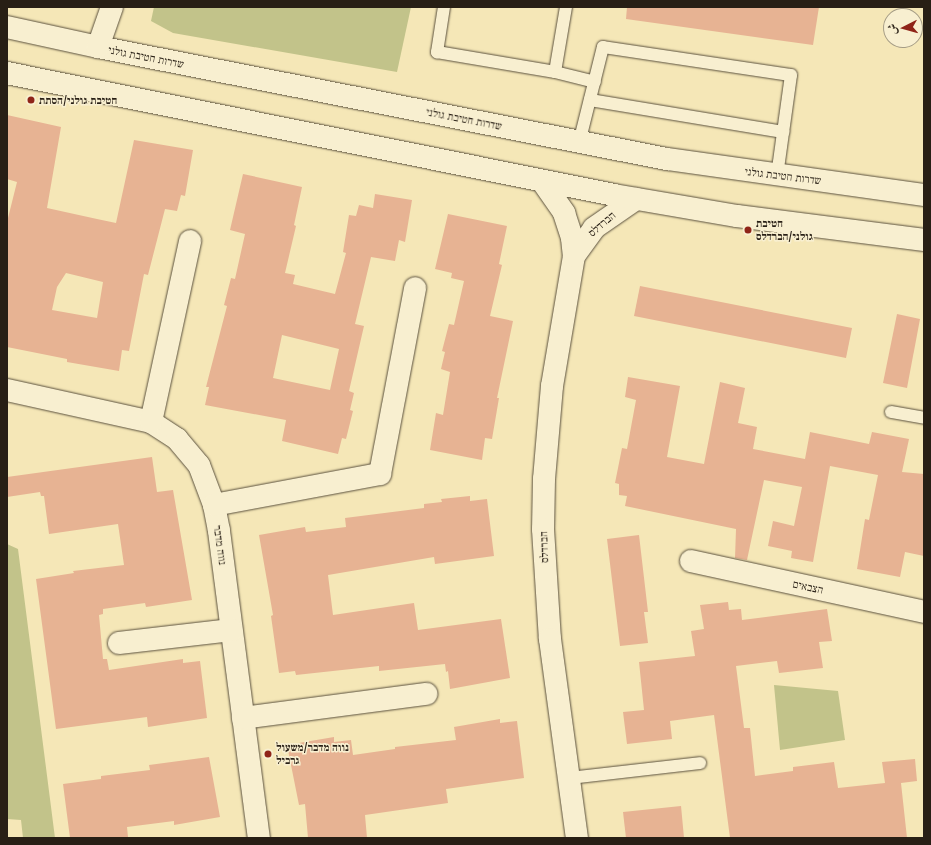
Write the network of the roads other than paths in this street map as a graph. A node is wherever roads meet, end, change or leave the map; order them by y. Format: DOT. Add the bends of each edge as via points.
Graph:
graph roads {
  1 [pos="112,7"];
  2 [pos="444,7"];
  3 [pos="566,7"];
  4 [pos="7,27"];
  5 [pos="98,47"];
  6 [pos="555,72"];
  7 [pos="7,73"];
  8 [pos="595,82"];
  9 [pos="590,100"];
  10 [pos="783,132"];
  11 [pos="579,142"];
  12 [pos="777,176"];
  13 [pos="542,181"];
  14 [pos="924,195"];
  15 [pos="636,199"];
  16 [pos="924,240"];
  17 [pos="190,241"];
  18 [pos="574,256"];
  19 [pos="415,288"];
  20 [pos="7,390"];
  21 [pos="891,412"];
  22 [pos="924,418"];
  23 [pos="151,422"];
  24 [pos="214,505"];
  25 [pos="691,561"];
  26 [pos="924,612"];
  27 [pos="232,630"];
  28 [pos="119,644"];
  29 [pos="426,694"];
  30 [pos="243,718"];
  31 [pos="700,763"];
  32 [pos="569,778"];
  33 [pos="257,838"];
  34 [pos="577,838"];
  1 -- 5 [label="street"];
  2 -- 6 [label="lane" via="437,52"];
  3 -- 6 [label="lane"];
  4 -- 5 [label="street, שדרות חטיבת גולני"];
  5 -- 11 [label="street, שדרות חטיבת גולני"];
  6 -- 8 [label="lane"];
  7 -- 13 [label="street"];
  8 -- 9 [label="lane"];
  8 -- 10 [label="lane" via="603,47 791,75"];
  9 -- 10 [label="lane"];
  9 -- 11 [label="lane"];
  10 -- 12 [label="lane"];
  11 -- 12 [label="street, שדרות חטיבת גולני"];
  12 -- 14 [label="street, שדרות חטיבת גולני"];
  13 -- 15 [label="street"];
  13 -- 18 [label="street, הברדלס" via="556,197 566,217"];
  15 -- 16 [label="street" via="737,216"];
  15 -- 18 [label="street, הברדלס" via="594,228"];
  17 -- 23 [label="street"];
  18 -- 32 [label="street, הברדלס" via="548,424 543,529 550,638"];
  19 -- 24 [label="street" via="380,474"];
  20 -- 23 [label="street, נווה מדבר"];
  21 -- 22 [label="lane"];
  23 -- 24 [label="street, נווה מדבר" via="188,451 201,471"];
  24 -- 27 [label="street, נווה מדבר"];
  25 -- 26 [label="street, הצבאים"];
  27 -- 28 [label="street"];
  27 -- 30 [label="street, נווה מדבר"];
  29 -- 30 [label="street"];
  30 -- 33 [label="street, נווה מדבר"];
  31 -- 32 [label="lane"];
  32 -- 34 [label="street, הברדלס"];
}
